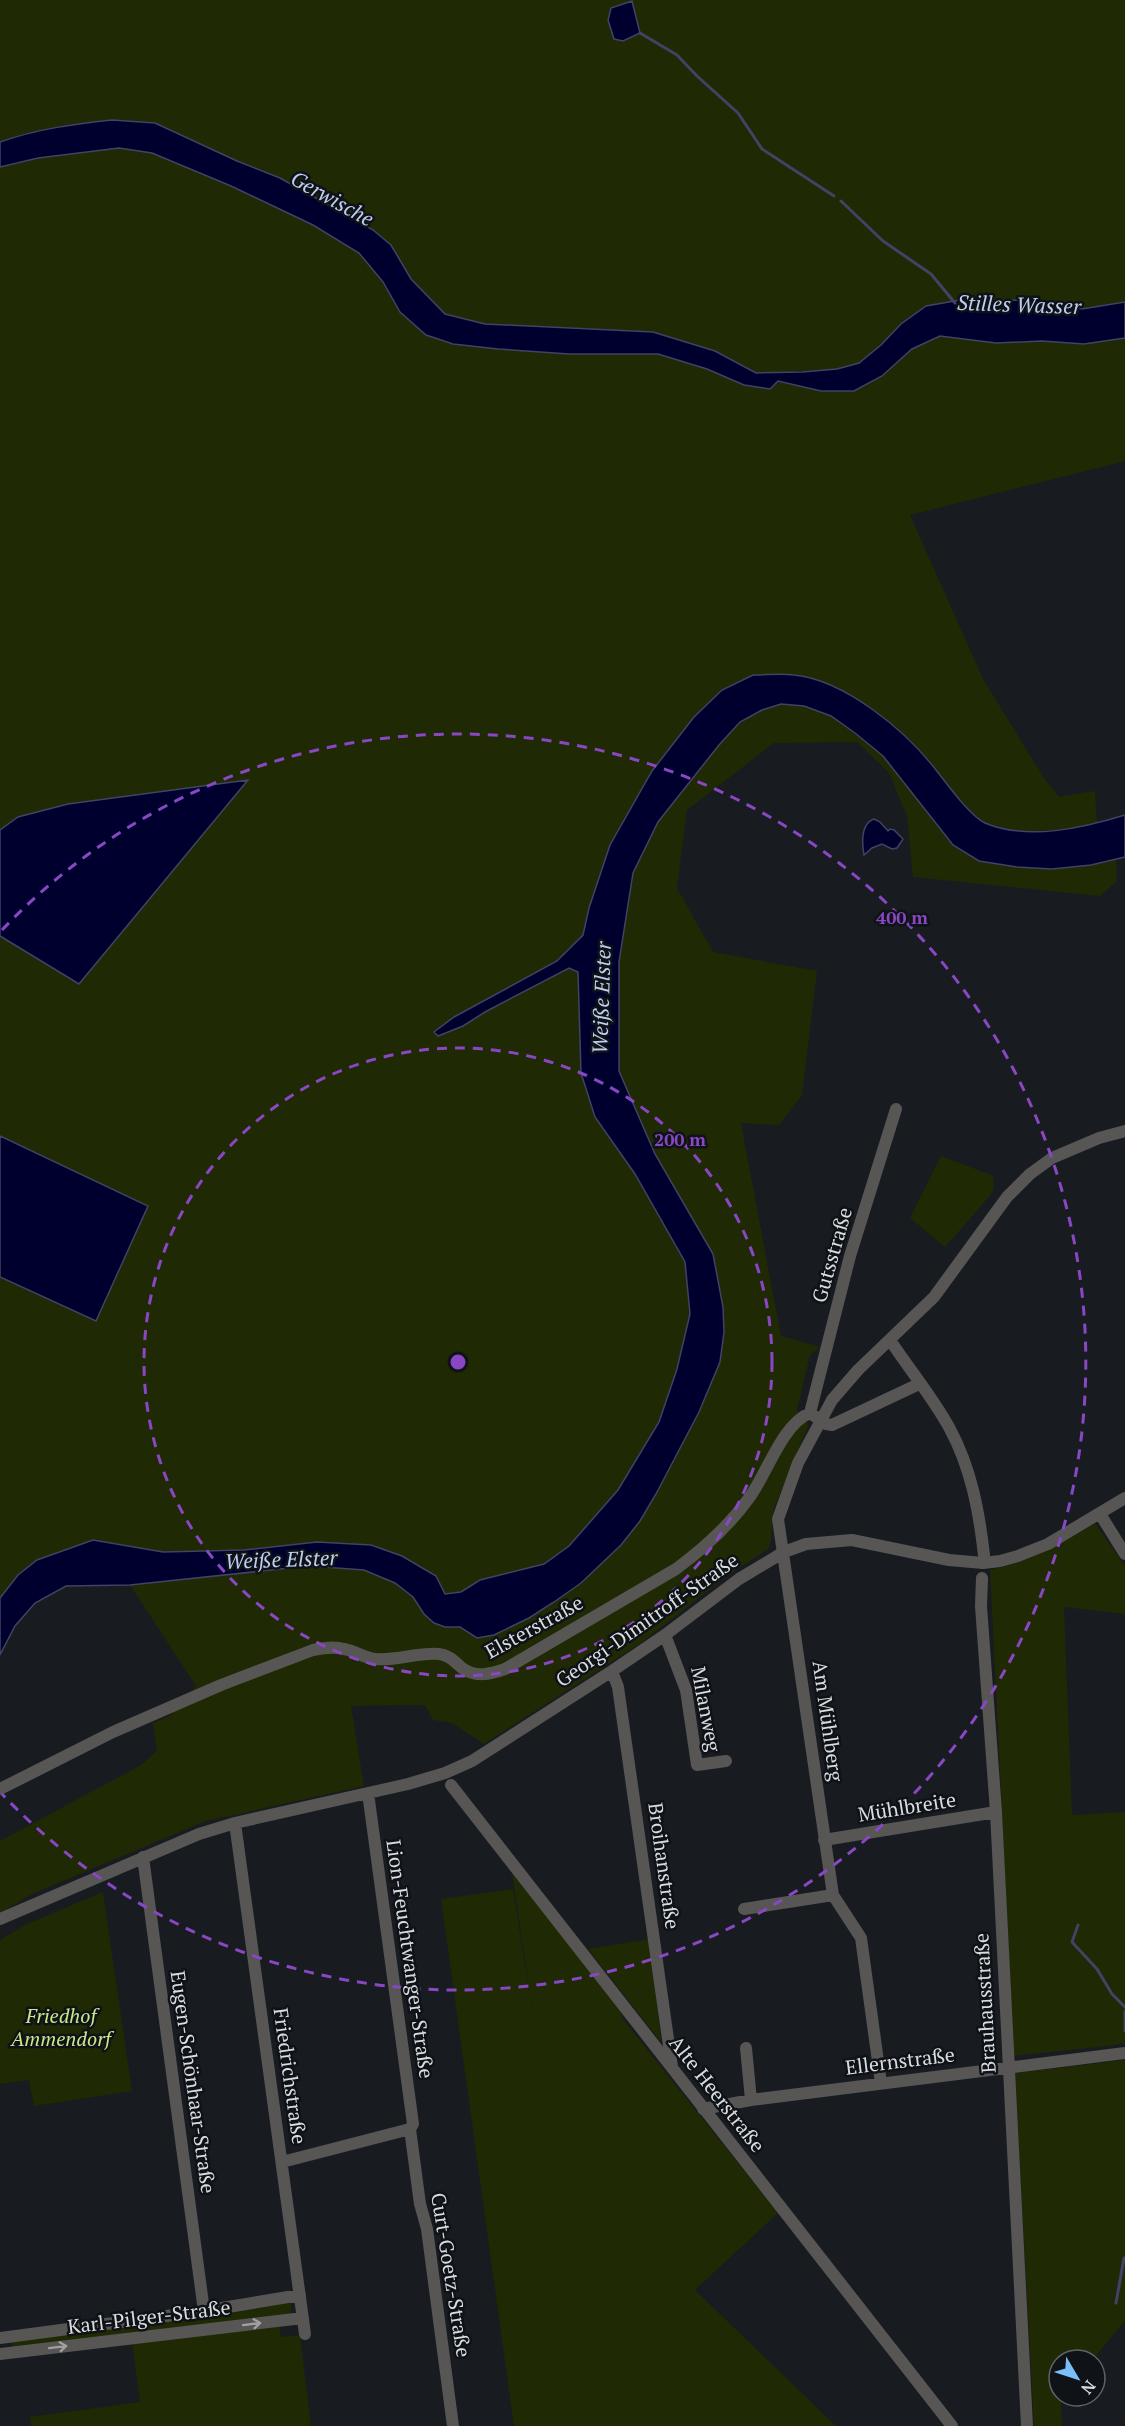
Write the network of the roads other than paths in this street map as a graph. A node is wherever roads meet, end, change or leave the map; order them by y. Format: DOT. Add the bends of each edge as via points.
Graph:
graph roads {
  1 [pos="896,1109"];
  2 [pos="1125,1131"];
  3 [pos="890,1340"];
  4 [pos="919,1384"];
  5 [pos="815,1417"];
  6 [pos="1125,1498"];
  7 [pos="1100,1514"];
  8 [pos="784,1552"];
  9 [pos="984,1554"];
  10 [pos="1125,1554"];
  11 [pos="982,1578"];
  12 [pos="665,1635"];
  13 [pos="612,1671"];
  14 [pos="726,1761"];
  15 [pos="452,1785"];
  16 [pos="0,1789"];
  17 [pos="368,1793"];
  18 [pos="996,1812"];
  19 [pos="235,1823"];
  20 [pos="824,1840"];
  21 [pos="143,1857"];
  22 [pos="833,1895"];
  23 [pos="744,1909"];
  24 [pos="0,1919"];
  25 [pos="746,2048"];
  26 [pos="1125,2053"];
  27 [pos="672,2067"];
  28 [pos="1007,2068"];
  29 [pos="881,2083"];
  30 [pos="751,2100"];
  31 [pos="703,2109"];
  32 [pos="410,2129"];
  33 [pos="282,2162"];
  34 [pos="300,2295"];
  35 [pos="204,2312"];
  36 [pos="303,2318"];
  37 [pos="305,2334"];
  38 [pos="0,2338"];
  39 [pos="0,2354"];
  40 [pos="453,2426"];
  41 [pos="952,2426"];
  42 [pos="1028,2426"];
  1 -- 5 [label="street, Gutsstraße" via="850,1256"];
  2 -- 3 [label="street" via="1058,1155 1030,1174 1007,1197 934,1297"];
  3 -- 4 [label="street"];
  3 -- 5 [label="street"];
  4 -- 5 [label="street" via="837,1424 826,1424"];
  4 -- 9 [label="street" via="961,1451 978,1504"];
  5 -- 8 [label="street" via="778,1519"];
  5 -- 16 [label="street, Elsterstraße" via="803,1416 783,1439 749,1499 700,1551 676,1569 505,1668 488,1675 475,1674 440,1654 398,1660 372,1659 343,1648 313,1650 113,1732"];
  6 -- 7 [label="street, Georgi-Dimitroff-Straße"];
  7 -- 8 [label="street, Georgi-Dimitroff-Straße" via="1031,1552 992,1562 949,1560 852,1540 806,1544"];
  7 -- 10 [label="street"];
  8 -- 12 [label="street, Georgi-Dimitroff-Straße" via="739,1579"];
  8 -- 20 [label="street, Am Mühlberg"];
  11 -- 18 [label="street, Brauhausstraße"];
  12 -- 13 [label="street, Georgi-Dimitroff-Straße"];
  12 -- 14 [label="street, Milanweg" via="687,1690 697,1765"];
  13 -- 17 [label="street, Georgi-Dimitroff-Straße" via="472,1761 429,1779"];
  13 -- 27 [label="street, Broihanstraße" via="618,1687"];
  15 -- 27 [label="street, Alte Heerstraße"];
  17 -- 19 [label="street, Georgi-Dimitroff-Straße"];
  17 -- 32 [label="street, Lion-Feuchtwanger-Straße" via="413,2124"];
  18 -- 20 [label="street, Mühlbreite"];
  18 -- 28 [label="street, Brauhausstraße"];
  19 -- 21 [label="street, Georgi-Dimitroff-Straße"];
  19 -- 33 [label="street, Friedrichstraße"];
  20 -- 22 [label="street, Am Mühlberg"];
  21 -- 24 [label="street, Georgi-Dimitroff-Straße"];
  21 -- 35 [label="street, Eugen-Schönhaar-Straße"];
  22 -- 23 [label="street"];
  22 -- 29 [label="street, Am Mühlberg" via="861,1938"];
  25 -- 30 [label="street"];
  26 -- 28 [label="street, Ellernstraße"];
  27 -- 31 [label="street, Alte Heerstraße"];
  28 -- 29 [label="street, Ellernstraße"];
  28 -- 42 [label="street, Brauhausstraße"];
  29 -- 30 [label="street, Ellernstraße"];
  30 -- 31 [label="street, Ellernstraße"];
  31 -- 41 [label="street, Alte Heerstraße"];
  32 -- 33 [label="street"];
  32 -- 40 [label="street, Curt-Goetz-Straße"];
  33 -- 34 [label="street, Friedrichstraße"];
  34 -- 35 [label="street, Karl-Pilger-Straße"];
  34 -- 36 [label="street, Friedrichstraße"];
  35 -- 38 [label="street, Karl-Pilger-Straße"];
  36 -- 37 [label="street, Friedrichstraße"];
  39 -- 36 [label="street, Karl-Pilger-Straße, one-way"];
}
